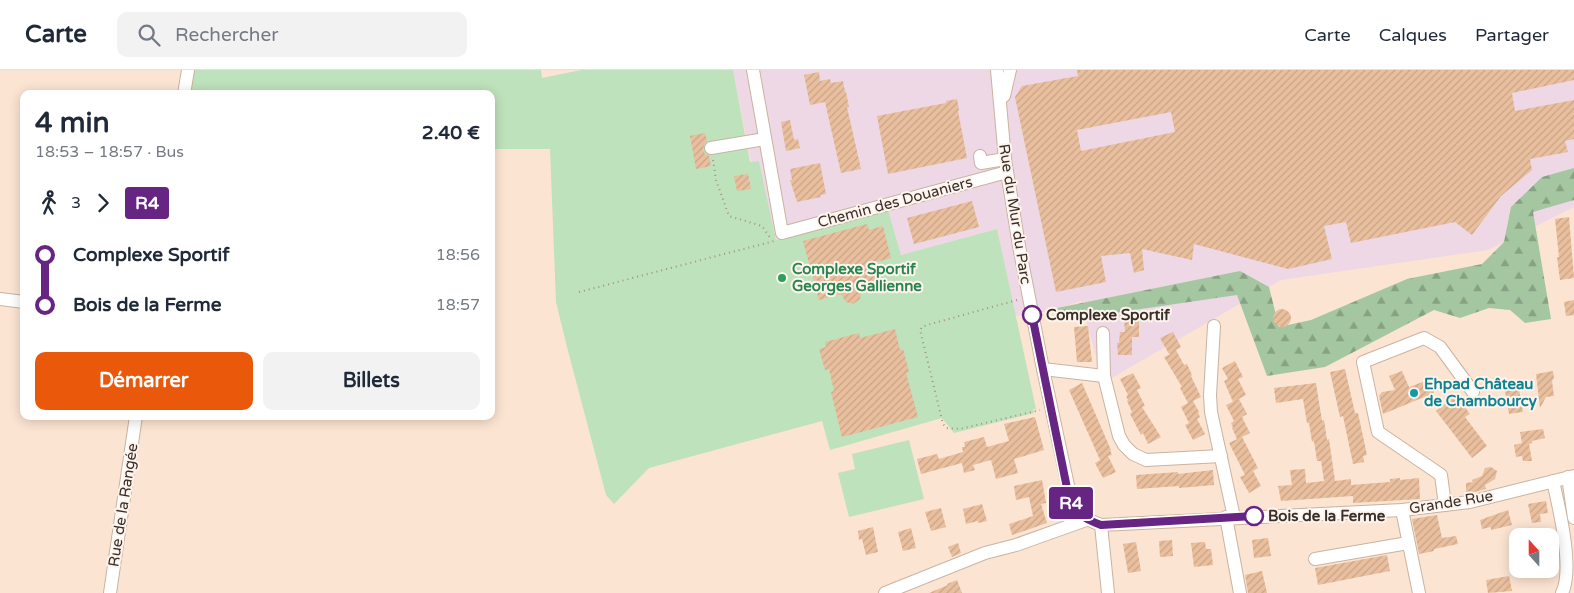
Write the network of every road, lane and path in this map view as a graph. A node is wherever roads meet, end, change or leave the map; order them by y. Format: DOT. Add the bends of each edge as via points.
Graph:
graph roads {
  1 [pos="188,70"];
  2 [pos="753,70"];
  3 [pos="997,70"];
  4 [pos="1010,70"];
  5 [pos="185,90"];
  6 [pos="1001,108"];
  7 [pos="765,139"];
  8 [pos="712,148"];
  9 [pos="980,156"];
  10 [pos="1005,159"];
  11 [pos="1007,172"];
  12 [pos="778,237"];
  13 [pos="579,292"];
  14 [pos="1029,298"];
  15 [pos="0,299"];
  16 [pos="20,302"];
  17 [pos="1214,326"];
  18 [pos="1103,333"];
  19 [pos="1042,369"];
  20 [pos="1104,376"];
  21 [pos="1473,392"];
  22 [pos="1050,407"];
  23 [pos="135,420"];
  24 [pos="1221,456"];
  25 [pos="1571,477"];
  26 [pos="1553,482"];
  27 [pos="1445,505"];
  28 [pos="1402,510"];
  29 [pos="1230,517"];
  30 [pos="1574,518"];
  31 [pos="1086,520"];
  32 [pos="1101,525"];
  33 [pos="1408,542"];
  34 [pos="1315,559"];
  35 [pos="892,592"];
  36 [pos="110,593"];
  37 [pos="1108,593"];
  38 [pos="1240,593"];
  39 [pos="1419,593"];
  40 [pos="1562,593"];
  1 -- 5 [label="street"];
  2 -- 7 [label="street"];
  3 -- 6 [label="street, Rue du Mur du Parc"];
  4 -- 6 [label="street, Rue du Mur du Parc"];
  6 -- 10 [label="street, Rue du Mur du Parc"];
  7 -- 8 [label="street"];
  7 -- 12 [label="street"];
  8 -- 12 [label="path" via="716,180 729,216 762,226"];
  9 -- 10 [label="street" via="981,163"];
  10 -- 11 [label="street, Rue du Mur du Parc"];
  11 -- 12 [label="street, Chemin des Douaniers"];
  11 -- 14 [label="street, Rue du Mur du Parc"];
  12 -- 13 [label="path"];
  14 -- 19 [label="street, Rue du Mur du Parc"];
  14 -- 22 [label="path" via="927,325 920,330 946,428 960,429"];
  15 -- 16 [label="street"];
  17 -- 24 [label="street" via="1210,394"];
  18 -- 20 [label="street"];
  19 -- 20 [label="street"];
  19 -- 22 [label="street, Rue du Mur du Parc"];
  20 -- 24 [label="street" via="1119,436 1133,454 1146,460"];
  21 -- 27 [label="street" via="1440,348 1424,338 1363,362 1378,432 1441,475"];
  22 -- 31 [label="street, Rue du Mur du Parc" via="1072,504"];
  23 -- 36 [label="street, Rue de la Rangée"];
  24 -- 29 [label="street"];
  25 -- 26 [label="street, Grande Rue"];
  25 -- 30 [label="street"];
  26 -- 27 [label="street, Grande Rue"];
  26 -- 40 [label="street" via="1566,540 1567,578"];
  27 -- 28 [label="street, Grande Rue"];
  28 -- 29 [label="street, Grande Rue"];
  28 -- 33 [label="street"];
  29 -- 32 [label="street, Grande Rue"];
  29 -- 38 [label="street"];
  31 -- 32 [label="street, Grande Rue"];
  31 -- 35 [label="street" via="985,553"];
  32 -- 37 [label="street"];
  33 -- 34 [label="street"];
  33 -- 39 [label="street"];
}
